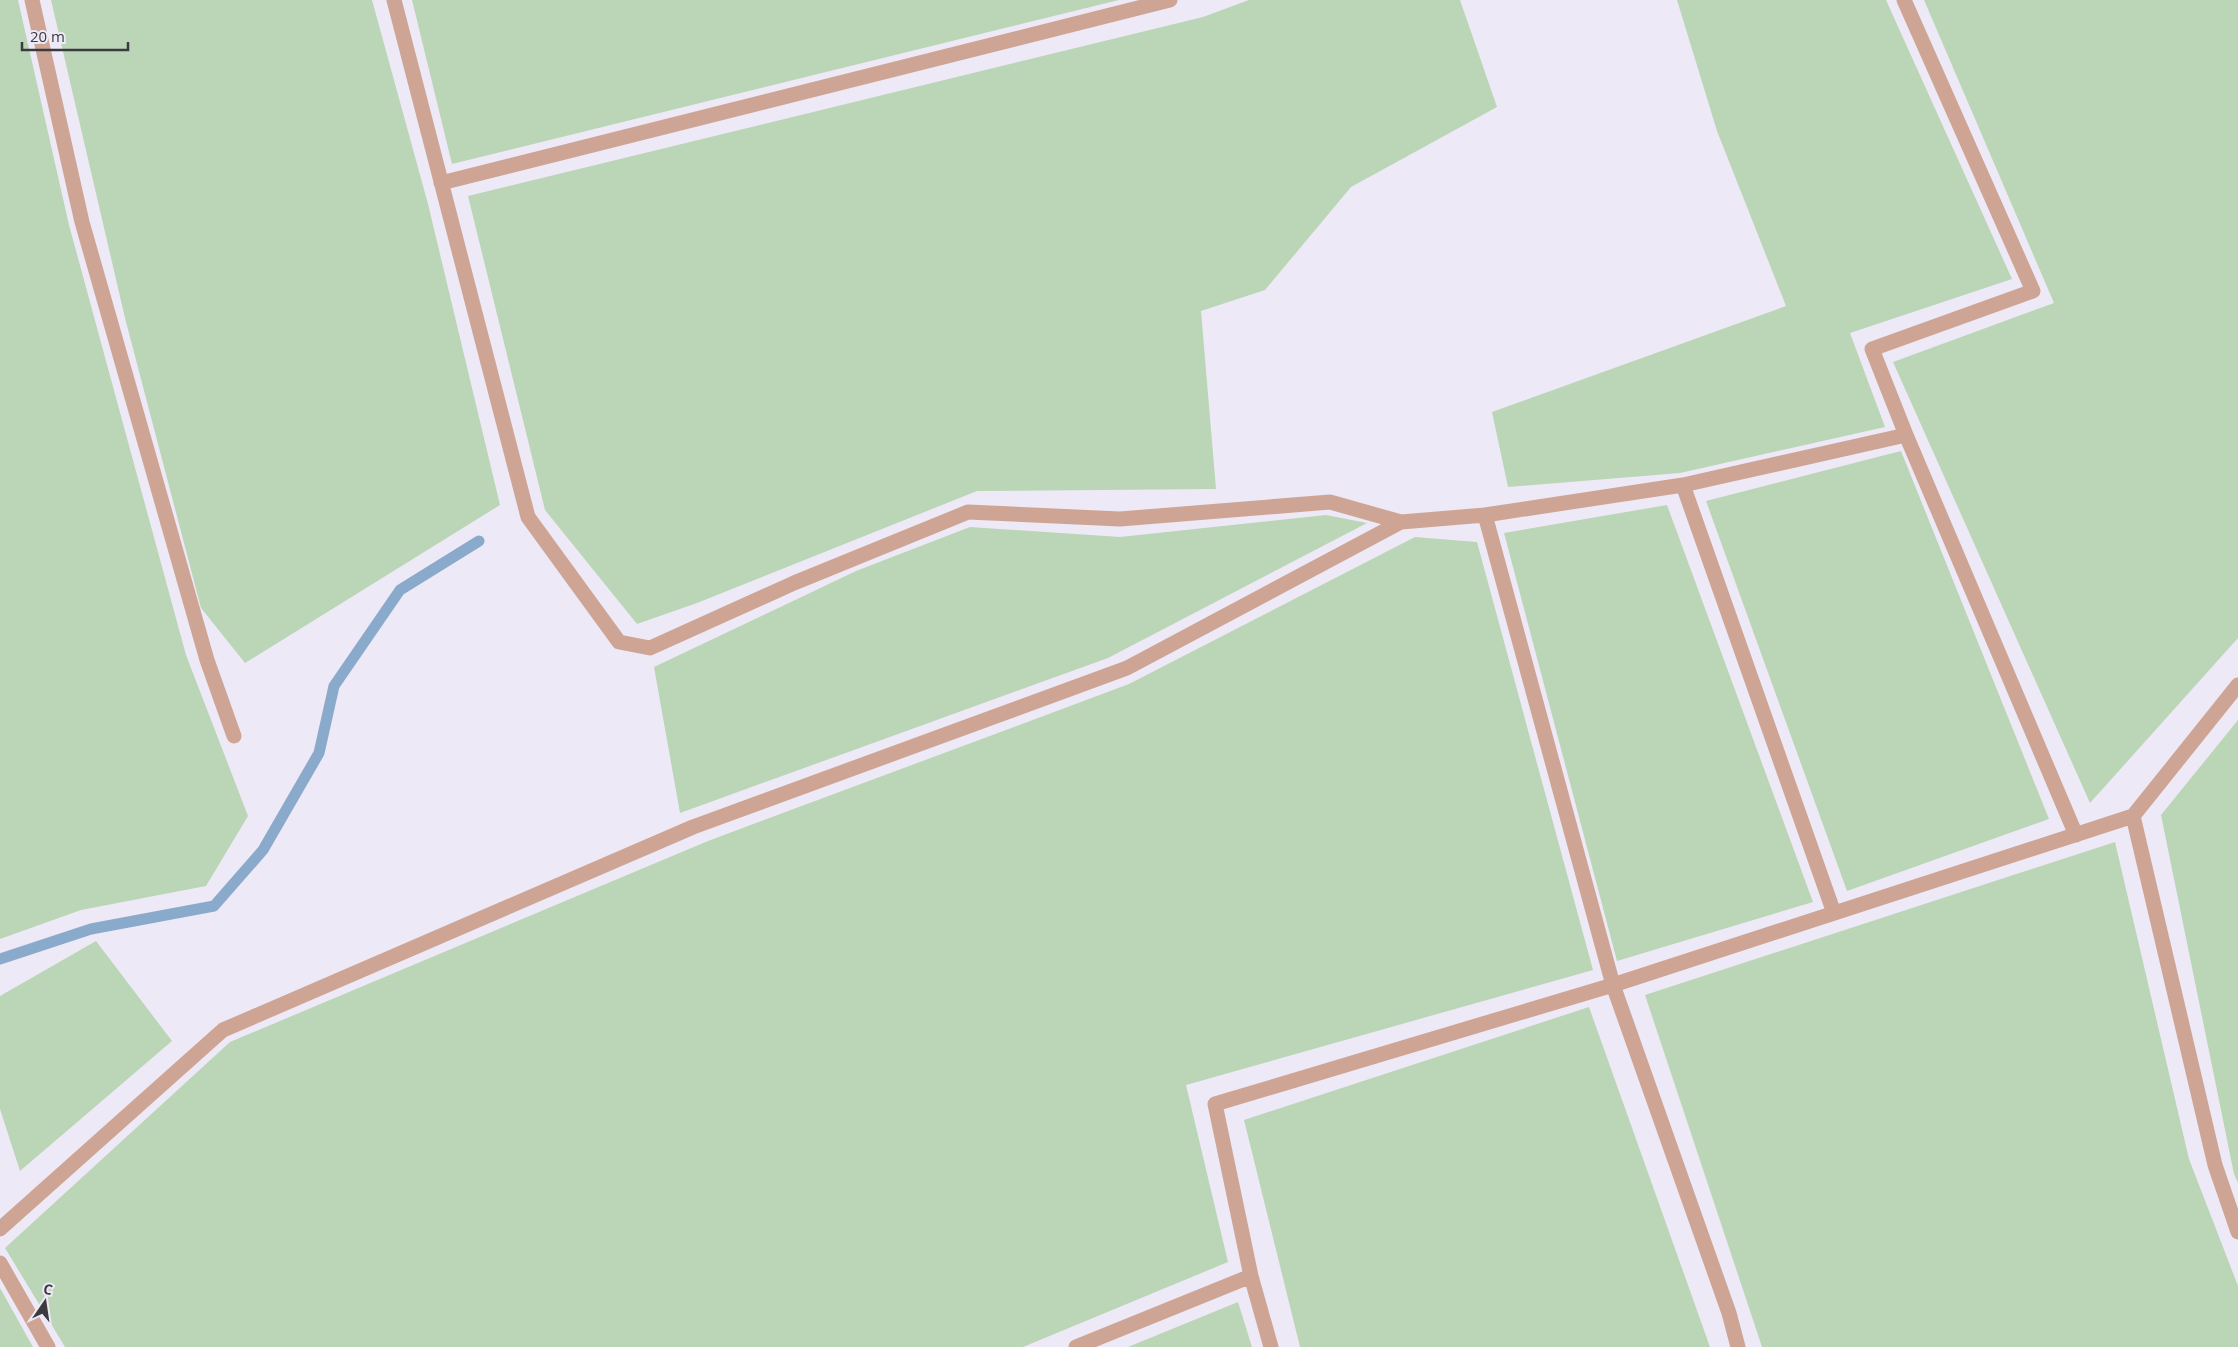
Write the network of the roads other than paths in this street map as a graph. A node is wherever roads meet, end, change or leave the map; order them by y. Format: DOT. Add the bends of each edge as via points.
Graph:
graph roads {
  1 [pos="32,0"];
  2 [pos="394,0"];
  3 [pos="1170,0"];
  4 [pos="1904,0"];
  5 [pos="441,183"];
  6 [pos="1906,436"];
  7 [pos="1683,485"];
  8 [pos="1484,515"];
  9 [pos="1401,522"];
  10 [pos="2238,685"];
  11 [pos="234,736"];
  12 [pos="2133,816"];
  13 [pos="2076,834"];
  14 [pos="1834,913"];
  15 [pos="1613,985"];
  16 [pos="0,1229"];
  17 [pos="2238,1232"];
  18 [pos="0,1263"];
  19 [pos="1251,1276"];
  20 [pos="48,1347"];
  21 [pos="1076,1347"];
  22 [pos="1271,1347"];
  23 [pos="1738,1347"];
  1 -- 11 [label="lane" via="82,222 207,660"];
  2 -- 5 [label="lane"];
  3 -- 5 [label="lane"];
  4 -- 6 [label="lane" via="2032,291 1872,349"];
  5 -- 9 [label="lane" via="528,518 619,642 650,648 794,583 968,512 1120,519 1330,502"];
  6 -- 7 [label="lane"];
  6 -- 13 [label="lane"];
  7 -- 8 [label="lane"];
  7 -- 14 [label="lane"];
  8 -- 9 [label="lane"];
  8 -- 15 [label="lane"];
  9 -- 16 [label="lane" via="1127,668 693,827 223,1030"];
  10 -- 12 [label="lane"];
  12 -- 13 [label="lane"];
  12 -- 17 [label="lane" via="2214,1165"];
  13 -- 14 [label="lane"];
  14 -- 15 [label="lane"];
  15 -- 19 [label="lane" via="1215,1104"];
  15 -- 23 [label="lane" via="1729,1313"];
  18 -- 20 [label="lane"];
  19 -- 21 [label="lane"];
  19 -- 22 [label="lane"];
}
